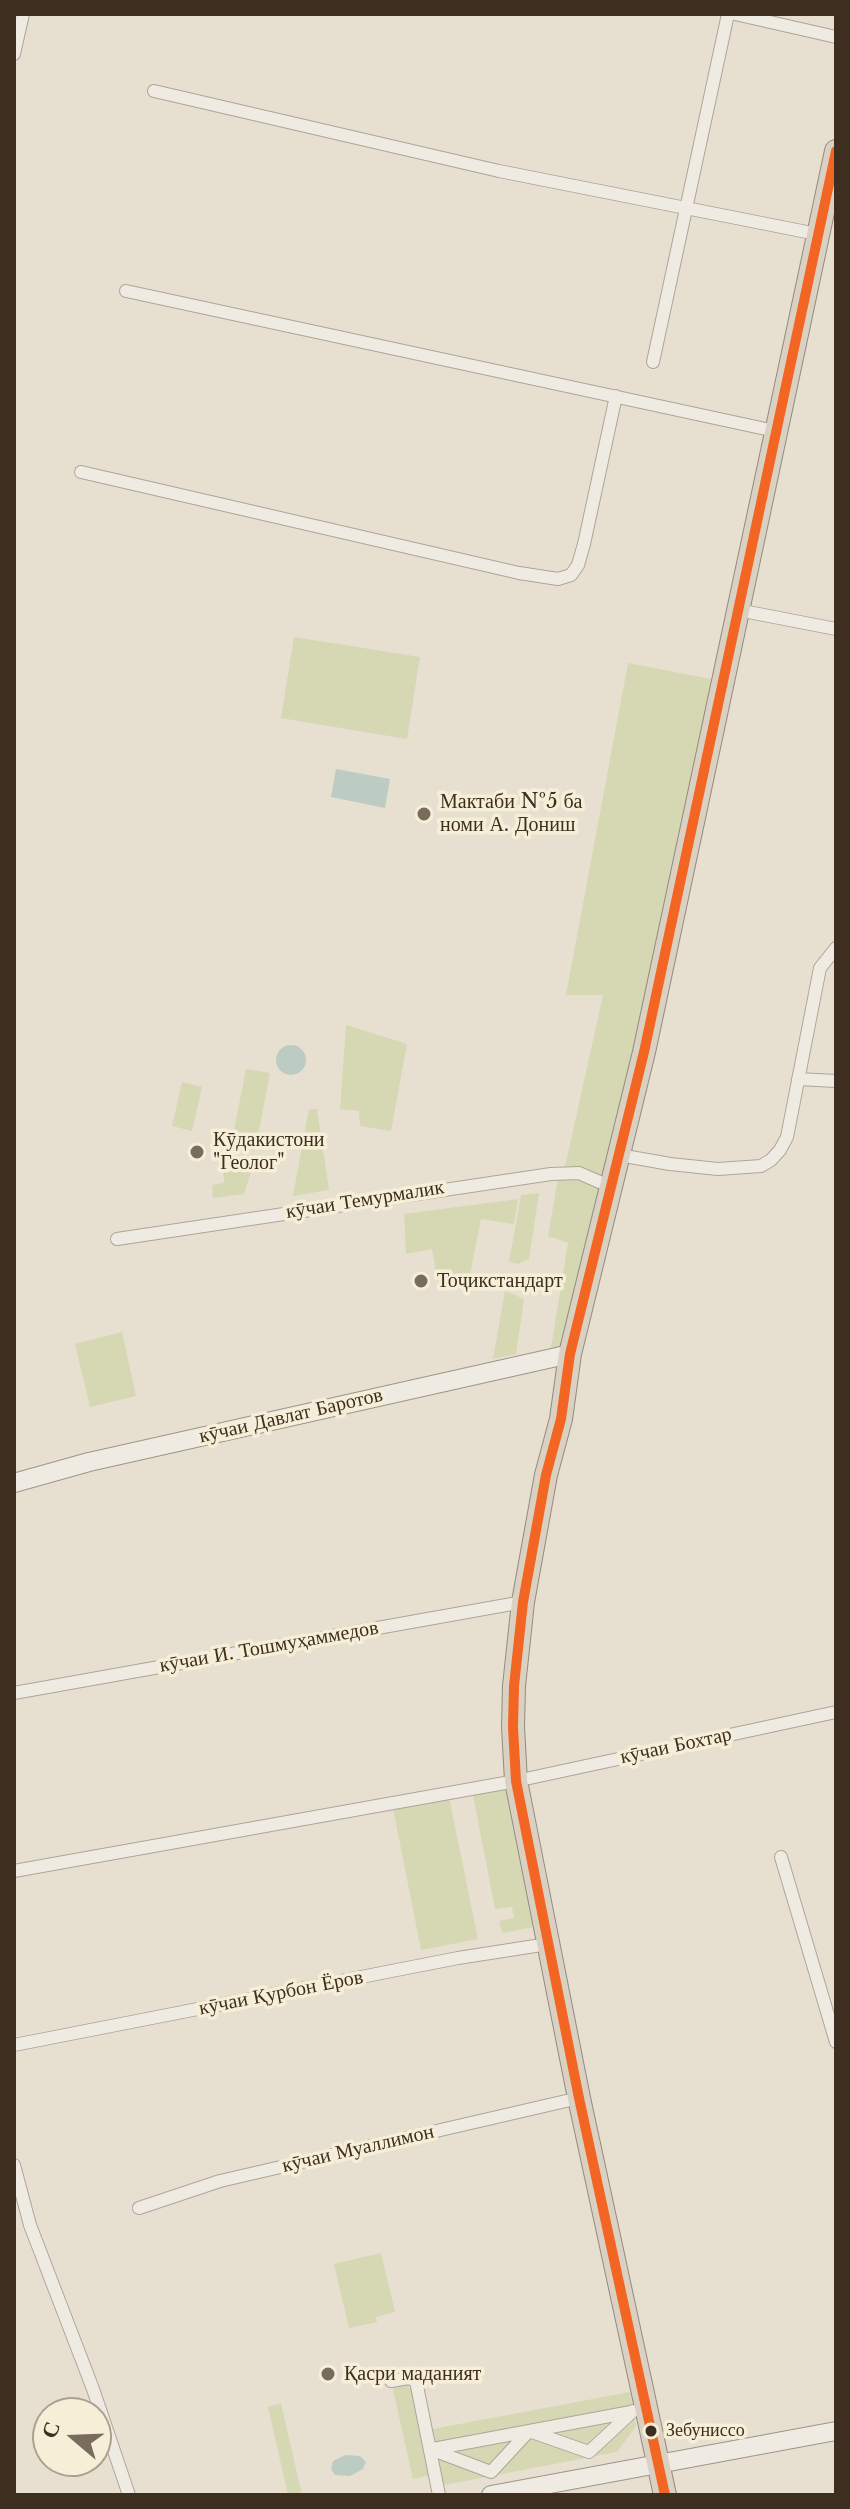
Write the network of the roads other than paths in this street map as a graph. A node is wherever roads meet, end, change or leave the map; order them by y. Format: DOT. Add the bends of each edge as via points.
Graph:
graph roads {
  1 [pos="23,14"];
  2 [pos="728,14"];
  3 [pos="735,14"];
  4 [pos="836,37"];
  5 [pos="14,54"];
  6 [pos="154,91"];
  7 [pos="836,151"];
  8 [pos="685,208"];
  9 [pos="824,226"];
  10 [pos="126,291"];
  11 [pos="653,362"];
  12 [pos="616,396"];
  13 [pos="775,431"];
  14 [pos="81,472"];
  15 [pos="738,610"];
  16 [pos="836,629"];
  17 [pos="836,948"];
  18 [pos="798,1079"];
  19 [pos="836,1081"];
  20 [pos="619,1155"];
  21 [pos="611,1187"];
  22 [pos="117,1239"];
  23 [pos="570,1354"];
  24 [pos="14,1483"];
  25 [pos="518,1602"];
  26 [pos="14,1693"];
  27 [pos="836,1712"];
  28 [pos="511,1782"];
  29 [pos="781,1857"];
  30 [pos="14,1871"];
  31 [pos="541,1945"];
  32 [pos="836,2042"];
  33 [pos="14,2045"];
  34 [pos="574,2099"];
  35 [pos="14,2165"];
  36 [pos="139,2208"];
  37 [pos="391,2381"];
  38 [pos="638,2410"];
  39 [pos="529,2431"];
  40 [pos="836,2431"];
  41 [pos="430,2449"];
  42 [pos="652,2464"];
  43 [pos="129,2495"];
  44 [pos="439,2495"];
  45 [pos="491,2495"];
  46 [pos="652,2495"];
  47 [pos="665,2495"];
  1 -- 5 [label="street"];
  2 -- 8 [label="street"];
  3 -- 4 [label="street"];
  6 -- 8 [label="street"];
  7 -- 9 [label="highway"];
  8 -- 9 [label="street"];
  8 -- 11 [label="street"];
  9 -- 13 [label="highway"];
  10 -- 12 [label="street"];
  12 -- 13 [label="street"];
  12 -- 14 [label="street" via="578,565 571,575 558,579"];
  13 -- 15 [label="highway"];
  15 -- 16 [label="street"];
  15 -- 20 [label="highway"];
  17 -- 18 [label="street" via="820,968"];
  18 -- 19 [label="street"];
  18 -- 20 [label="street" via="787,1137 761,1166 718,1169"];
  20 -- 21 [label="highway"];
  21 -- 22 [label="street, кӯчаи Темурмалик" via="579,1173 551,1174"];
  21 -- 23 [label="highway"];
  23 -- 24 [label="street, кӯчаи Давлат Баротов"];
  23 -- 25 [label="highway" via="561,1419"];
  25 -- 26 [label="street, кӯчаи И. Тошмуҳаммедов"];
  25 -- 28 [label="highway"];
  27 -- 28 [label="street, кӯчаи Бохтар"];
  28 -- 30 [label="street, кӯчаи Бохтар"];
  28 -- 31 [label="highway"];
  29 -- 32 [label="street"];
  31 -- 33 [label="street, кӯчаи Қурбон Ёров"];
  31 -- 34 [label="highway"];
  34 -- 36 [label="street, кӯчаи Муаллимон" via="220,2181"];
  34 -- 38 [label="highway"];
  35 -- 43 [label="street" via="30,2225"];
  37 -- 41 [label="street" via="416,2381"];
  38 -- 39 [label="street"];
  38 -- 39 [label="street" via="589,2452"];
  38 -- 42 [label="highway"];
  39 -- 41 [label="street"];
  39 -- 41 [label="street" via="491,2472"];
  40 -- 42 [label="street"];
  41 -- 44 [label="street"];
  42 -- 45 [label="street"];
  42 -- 46 [label="highway"];
  42 -- 47 [label="highway"];
}
